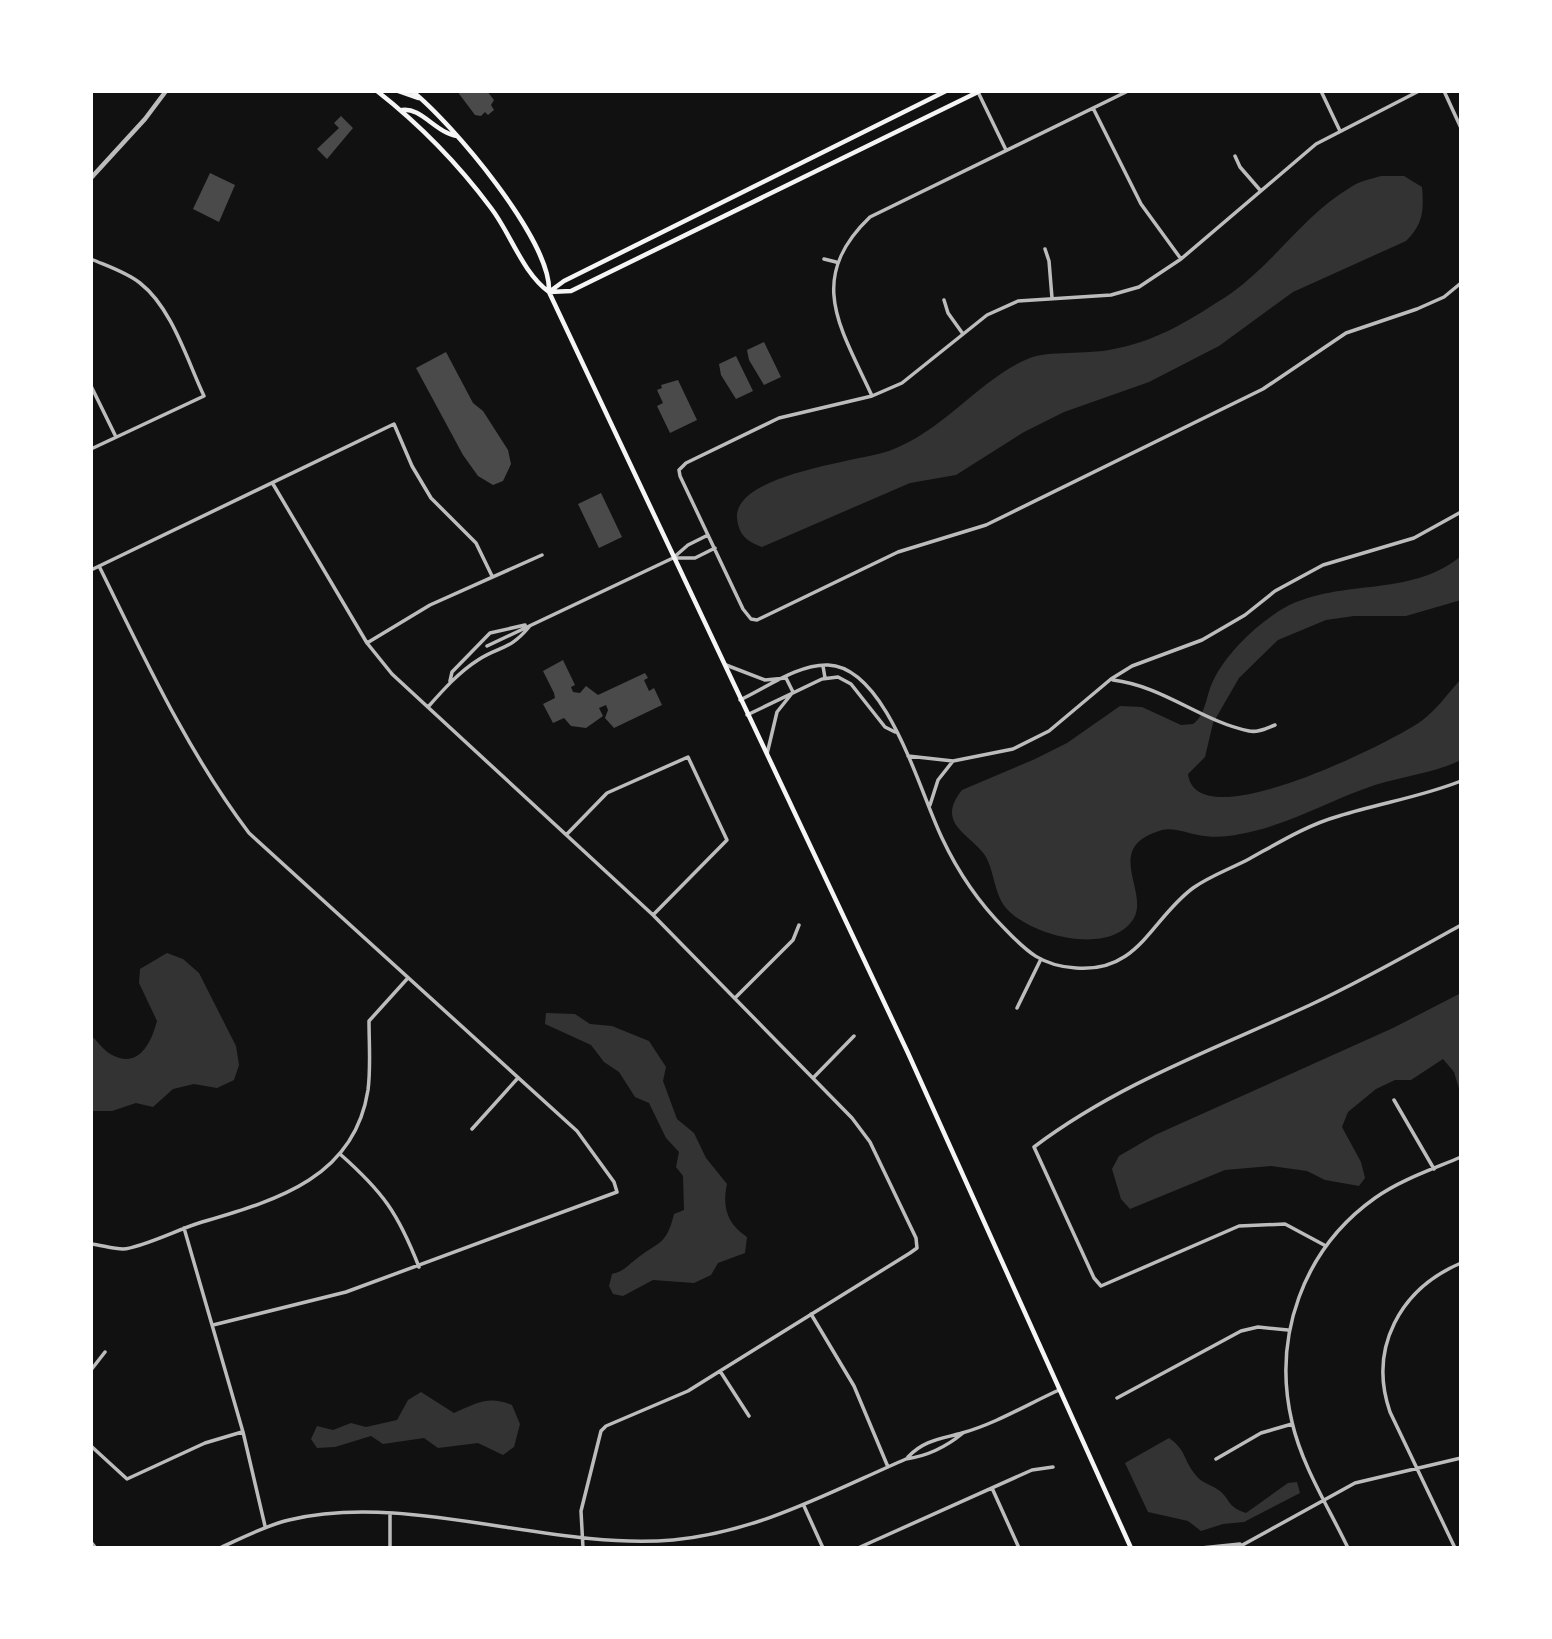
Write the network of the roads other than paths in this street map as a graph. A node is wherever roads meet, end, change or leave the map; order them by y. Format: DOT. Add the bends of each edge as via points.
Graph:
graph roads {
  1 [pos="166,91"];
  2 [pos="377,91"];
  3 [pos="398,91"];
  4 [pos="412,91"];
  5 [pos="946,91"];
  6 [pos="978,91"];
  7 [pos="1128,91"];
  8 [pos="1321,91"];
  9 [pos="1419,91"];
  10 [pos="1444,91"];
  11 [pos="422,99"];
  12 [pos="1093,108"];
  13 [pos="402,110"];
  14 [pos="1461,128"];
  15 [pos="1340,131"];
  16 [pos="457,136"];
  17 [pos="1006,150"];
  18 [pos="1235,156"];
  19 [pos="91,177"];
  20 [pos="1259,190"];
  21 [pos="1045,249"];
  22 [pos="91,259"];
  23 [pos="824,259"];
  24 [pos="1181,259"];
  25 [pos="836,262"];
  26 [pos="1461,283"];
  27 [pos="549,292"];
  28 [pos="1052,298"];
  29 [pos="944,300"];
  30 [pos="964,334"];
  31 [pos="91,386"];
  32 [pos="872,397"];
  33 [pos="116,438"];
  34 [pos="91,449"];
  35 [pos="273,484"];
  36 [pos="1461,512"];
  37 [pos="708,535"];
  38 [pos="715,548"];
  39 [pos="542,555"];
  40 [pos="673,558"];
  41 [pos="99,566"];
  42 [pos="91,570"];
  43 [pos="492,576"];
  44 [pos="532,624"];
  45 [pos="367,643"];
  46 [pos="482,643"];
  47 [pos="487,646"];
  48 [pos="491,653"];
  49 [pos="723,664"];
  50 [pos="823,666"];
  51 [pos="786,678"];
  52 [pos="825,678"];
  53 [pos="1111,679"];
  54 [pos="450,683"];
  55 [pos="793,692"];
  56 [pos="740,701"];
  57 [pos="428,706"];
  58 [pos="747,715"];
  59 [pos="1275,725"];
  60 [pos="895,732"];
  61 [pos="766,756"];
  62 [pos="908,756"];
  63 [pos="953,761"];
  64 [pos="1461,781"];
  65 [pos="929,806"];
  66 [pos="568,834"];
  67 [pos="653,915"];
  68 [pos="799,925"];
  69 [pos="1461,925"];
  70 [pos="1040,961"];
  71 [pos="407,979"];
  72 [pos="735,998"];
  73 [pos="1017,1008"];
  74 [pos="854,1036"];
  75 [pos="814,1077"];
  76 [pos="518,1079"];
  77 [pos="1394,1100"];
  78 [pos="472,1129"];
  79 [pos="340,1154"];
  80 [pos="1461,1157"];
  81 [pos="1434,1169"];
  82 [pos="184,1228"];
  83 [pos="91,1244"];
  84 [pos="1326,1246"];
  85 [pos="1461,1263"];
  86 [pos="419,1267"];
  87 [pos="811,1314"];
  88 [pos="214,1325"];
  89 [pos="1288,1330"];
  90 [pos="105,1352"];
  91 [pos="91,1370"];
  92 [pos="720,1371"];
  93 [pos="1060,1390"];
  94 [pos="1117,1398"];
  95 [pos="749,1416"];
  96 [pos="1292,1424"];
  97 [pos="243,1432"];
  98 [pos="963,1433"];
  99 [pos="932,1440"];
  100 [pos="91,1446"];
  101 [pos="937,1450"];
  102 [pos="1461,1458"];
  103 [pos="906,1459"];
  104 [pos="1216,1459"];
  105 [pos="888,1467"];
  106 [pos="1053,1467"];
  107 [pos="1418,1468"];
  108 [pos="992,1488"];
  109 [pos="1325,1499"];
  110 [pos="804,1506"];
  111 [pos="390,1514"];
  112 [pos="265,1527"];
  113 [pos="582,1536"];
  114 [pos="91,1543"];
  115 [pos="1242,1544"];
  116 [pos="95,1548"];
  117 [pos="220,1548"];
  118 [pos="390,1548"];
  119 [pos="583,1548"];
  120 [pos="822,1548"];
  121 [pos="858,1548"];
  122 [pos="1019,1548"];
  123 [pos="1131,1548"];
  124 [pos="1201,1548"];
  125 [pos="1237,1548"];
  126 [pos="1348,1548"];
  127 [pos="1455,1548"];
  1 -- 19 [label="street"];
  2 -- 13 [label="main road"];
  3 -- 11 [label="main road"];
  4 -- 11 [label="main road"];
  5 -- 27 [label="main road"];
  6 -- 17 [label="street"];
  6 -- 27 [label="main road" via="571,290"];
  7 -- 12 [label="street"];
  8 -- 15 [label="street"];
  9 -- 15 [label="street"];
  10 -- 14 [label="street"];
  11 -- 16 [label="main road"];
  12 -- 17 [label="street"];
  12 -- 24 [label="street" via="1141,204"];
  13 -- 16 [label="main road" via="417,112 442,134"];
  13 -- 27 [label="main road" via="489,206 537,283"];
  15 -- 20 [label="street" via="1316,144"];
  16 -- 27 [label="main road" via="513,208 549,276"];
  17 -- 25 [label="street" via="870,217 851,235"];
  18 -- 20 [label="street"];
  20 -- 24 [label="street"];
  21 -- 28 [label="street"];
  22 -- 33 [label="street" via="128,275 152,294 204,396"];
  23 -- 25 [label="street"];
  24 -- 28 [label="street" via="1139,287 1111,295"];
  25 -- 32 [label="street" via="832,286 836,319"];
  26 -- 38 [label="street" via="1417,309 1346,333 1263,389 986,525 898,552 757,620 743,609"];
  27 -- 40 [label="main road"];
  28 -- 30 [label="street" via="1018,301 997,309"];
  29 -- 30 [label="street"];
  30 -- 32 [label="street" via="916,374"];
  31 -- 33 [label="street"];
  32 -- 37 [label="street" via="779,418 686,463 679,470"];
  33 -- 34 [label="street"];
  35 -- 41 [label="street"];
  35 -- 43 [label="street" via="394,424 431,498 476,543"];
  35 -- 45 [label="street"];
  36 -- 53 [label="street" via="1414,538 1323,565 1202,640 1132,666"];
  37 -- 38 [label="street"];
  37 -- 40 [label="street"];
  38 -- 40 [label="street" via="695,558"];
  39 -- 43 [label="street"];
  40 -- 44 [label="street"];
  40 -- 49 [label="main road"];
  41 -- 42 [label="street"];
  41 -- 71 [label="street" via="212,784 249,833"];
  43 -- 45 [label="street" via="430,605"];
  44 -- 46 [label="street" via="498,629"];
  44 -- 47 [label="street"];
  44 -- 48 [label="street" via="507,648"];
  45 -- 57 [label="street" via="392,674"];
  46 -- 47 [label="street"];
  46 -- 54 [label="street" via="452,672"];
  47 -- 48 [label="street"];
  48 -- 54 [label="street"];
  49 -- 51 [label="street" via="765,680"];
  49 -- 56 [label="main road"];
  50 -- 51 [label="street"];
  50 -- 52 [label="street"];
  50 -- 60 [label="street" via="848,670 861,679"];
  51 -- 55 [label="street"];
  51 -- 56 [label="street"];
  52 -- 55 [label="street"];
  52 -- 60 [label="street" via="838,677 851,684 885,727"];
  53 -- 59 [label="street" via="1157,691 1251,732"];
  53 -- 63 [label="street" via="1049,731 1013,749"];
  54 -- 57 [label="street"];
  55 -- 58 [label="street"];
  55 -- 61 [label="street" via="777,712"];
  56 -- 58 [label="main road"];
  57 -- 66 [label="street"];
  58 -- 61 [label="main road"];
  60 -- 62 [label="street"];
  61 -- 93 [label="main road"];
  62 -- 63 [label="street"];
  62 -- 65 [label="street"];
  63 -- 65 [label="street" via="937,780"];
  64 -- 70 [label="street" via="1336,817 1219,873 1178,900 1150,936 1122,958 1089,968"];
  65 -- 70 [label="street" via="944,843 975,894"];
  66 -- 67 [label="street"];
  66 -- 67 [label="street" via="607,793 688,757 727,840"];
  67 -- 72 [label="street"];
  68 -- 72 [label="street" via="793,940"];
  69 -- 84 [label="street" via="1348,986 1168,1066 1106,1099 1034,1147 1101,1286 1239,1226 1285,1224"];
  70 -- 73 [label="street"];
  71 -- 76 [label="street"];
  71 -- 79 [label="street" via="369,1021 368,1092 359,1121"];
  72 -- 75 [label="street"];
  74 -- 75 [label="street"];
  75 -- 87 [label="street" via="870,1142 917,1248"];
  76 -- 78 [label="street"];
  76 -- 86 [label="street" via="589,1145 617,1192"];
  77 -- 81 [label="street"];
  79 -- 82 [label="street" via="297,1190"];
  79 -- 86 [label="street" via="383,1195 401,1221"];
  80 -- 81 [label="street"];
  81 -- 84 [label="street" via="1376,1198"];
  82 -- 83 [label="street" via="123,1249"];
  82 -- 88 [label="street"];
  84 -- 89 [label="street" via="1306,1277"];
  85 -- 107 [label="street" via="1425,1282 1406,1302 1386,1342 1383,1392"];
  86 -- 88 [label="street" via="346,1292"];
  87 -- 92 [label="street"];
  87 -- 105 [label="street" via="854,1386"];
  88 -- 97 [label="street"];
  89 -- 94 [label="street" via="1258,1327 1241,1331"];
  89 -- 96 [label="street" via="1284,1370"];
  90 -- 91 [label="street"];
  92 -- 95 [label="street"];
  92 -- 113 [label="street" via="601,1432 581,1511"];
  93 -- 98 [label="street"];
  93 -- 123 [label="main road"];
  96 -- 104 [label="street" via="1261,1433"];
  96 -- 109 [label="street"];
  97 -- 100 [label="street" via="205,1443 127,1479"];
  97 -- 112 [label="street"];
  98 -- 99 [label="street"];
  98 -- 101 [label="street"];
  99 -- 101 [label="street"];
  99 -- 103 [label="street"];
  101 -- 103 [label="street"];
  102 -- 107 [label="street"];
  103 -- 105 [label="street"];
  105 -- 110 [label="street"];
  106 -- 108 [label="street" via="1032,1469"];
  107 -- 109 [label="street" via="1354,1483"];
  107 -- 127 [label="street"];
  108 -- 121 [label="street"];
  108 -- 122 [label="street"];
  109 -- 115 [label="street"];
  109 -- 126 [label="street"];
  110 -- 113 [label="street" via="740,1529 673,1540"];
  110 -- 120 [label="street"];
  111 -- 112 [label="street" via="327,1515"];
  111 -- 113 [label="street"];
  111 -- 118 [label="street"];
  112 -- 117 [label="street"];
  113 -- 119 [label="street"];
  114 -- 116 [label="street"];
  115 -- 124 [label="street"];
  115 -- 125 [label="street"];
}
